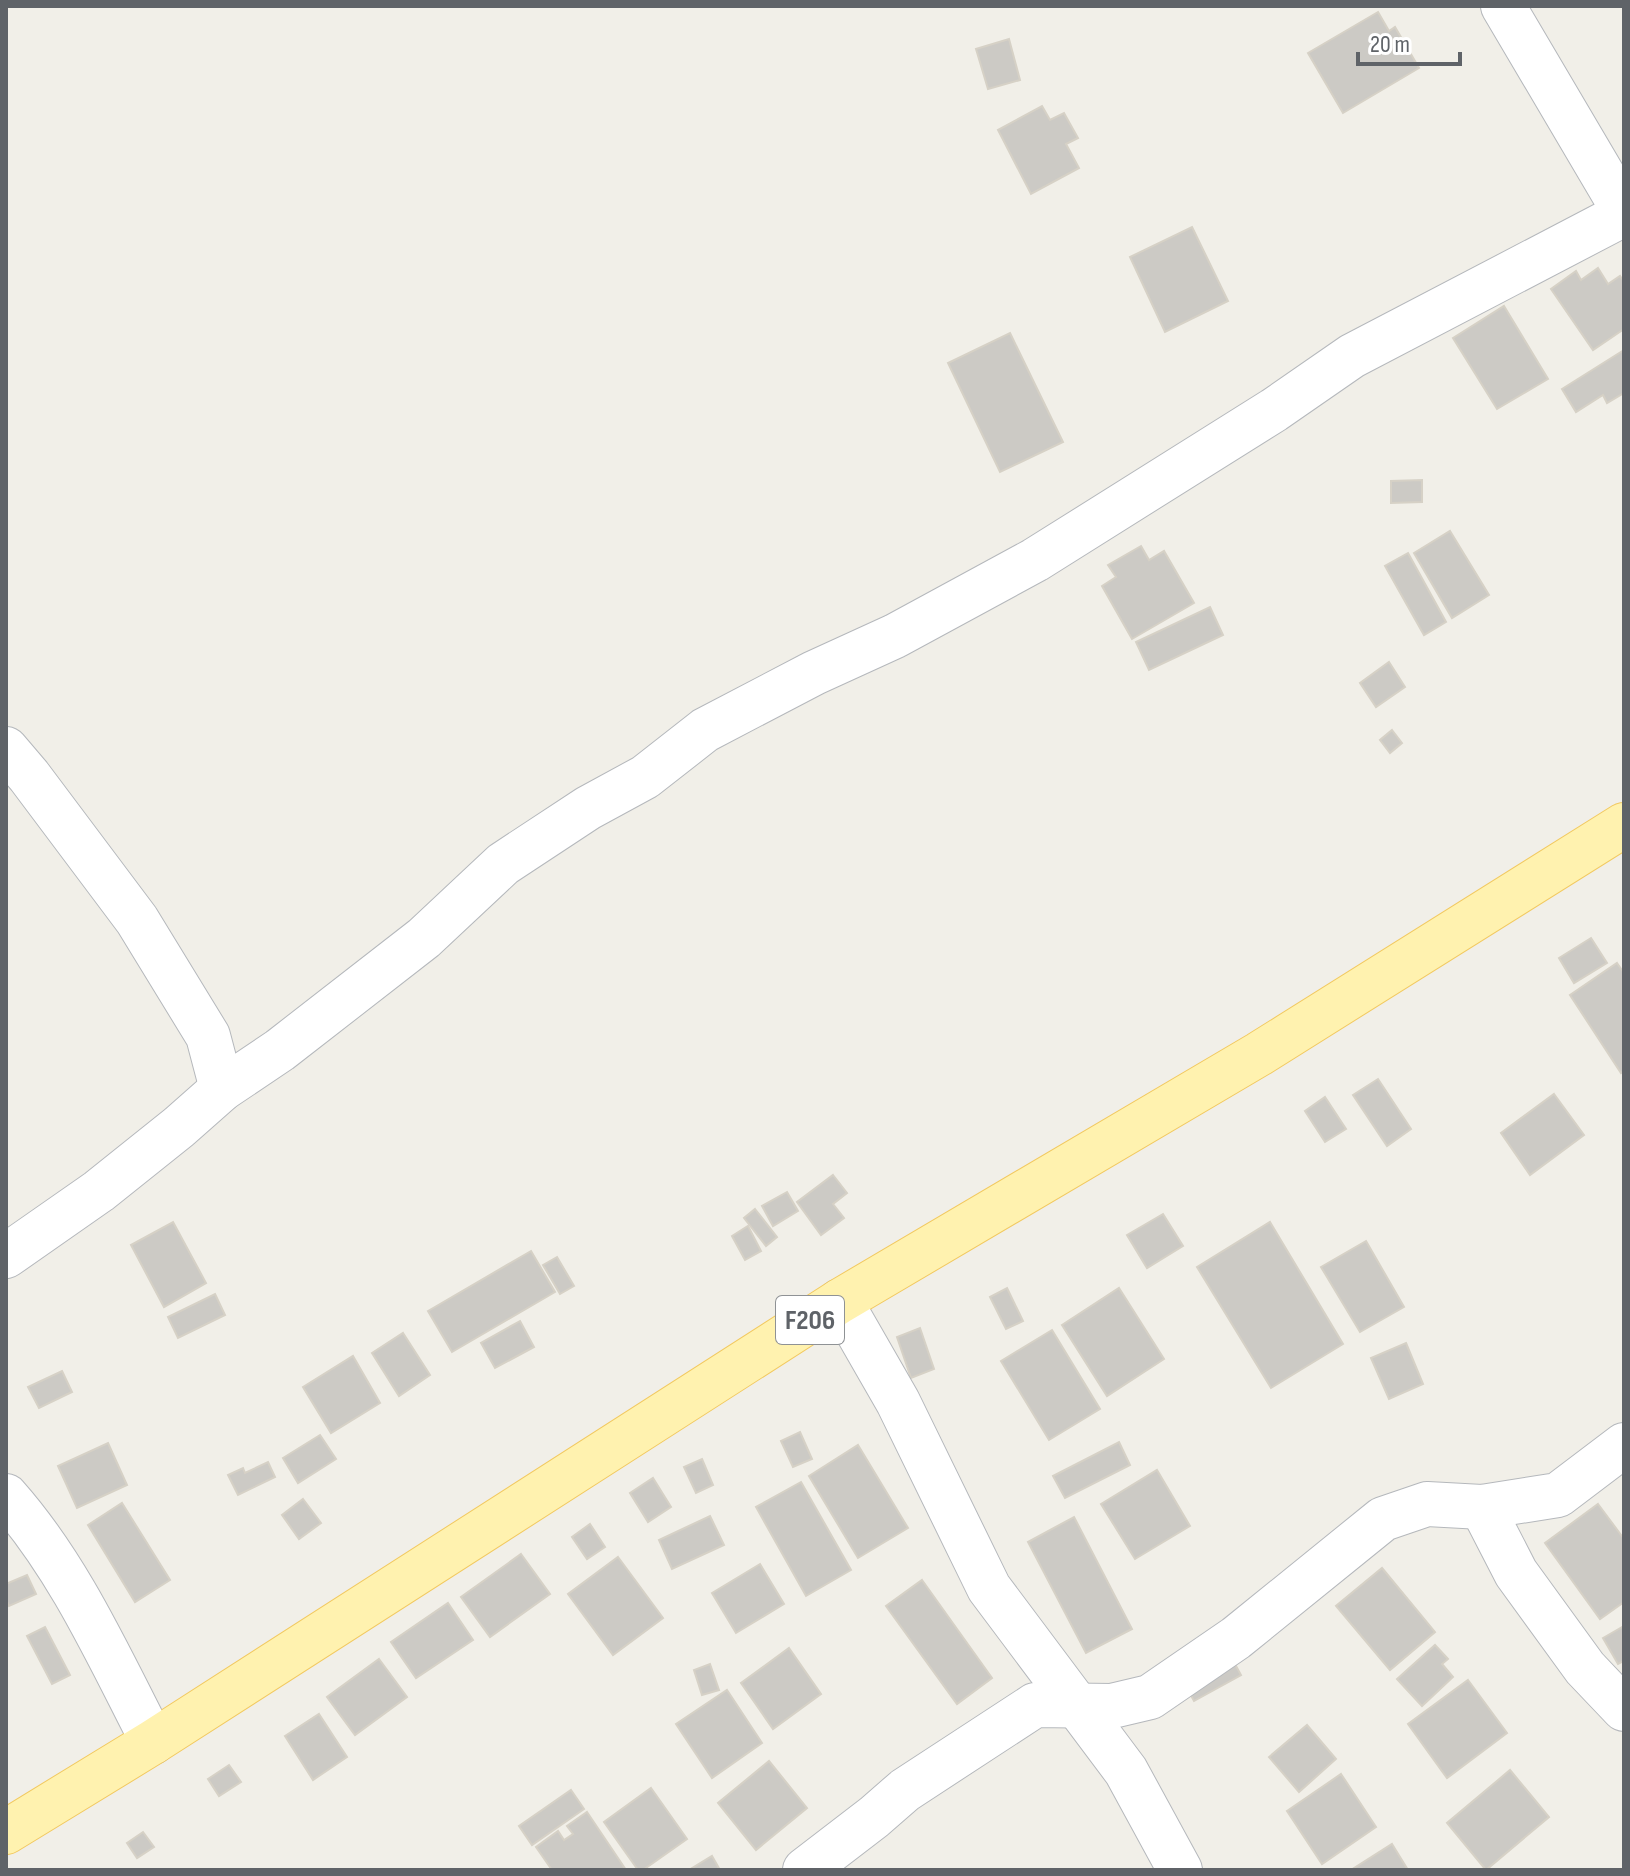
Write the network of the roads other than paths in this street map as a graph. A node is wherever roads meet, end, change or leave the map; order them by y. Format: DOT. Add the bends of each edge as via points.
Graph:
graph roads {
  1 [pos="1503,6"];
  2 [pos="1619,192"];
  3 [pos="6,749"];
  4 [pos="1624,825"];
  5 [pos="222,1089"];
  6 [pos="6,1256"];
  7 [pos="840,1301"];
  8 [pos="1624,1445"];
  9 [pos="6,1496"];
  10 [pos="1482,1507"];
  11 [pos="1081,1708"];
  12 [pos="1624,1709"];
  13 [pos="153,1742"];
  14 [pos="6,1832"];
  15 [pos="805,1870"];
  16 [pos="1180,1870"];
  1 -- 2 [label="street"];
  2 -- 5 [label="street" via="1012,573 705,730 645,777 503,864 424,938"];
  3 -- 5 [label="street" via="137,920 208,1036"];
  4 -- 7 [label="main road, F206" via="1259,1054"];
  5 -- 6 [label="street" via="99,1191"];
  7 -- 11 [label="street" via="898,1402 989,1588"];
  7 -- 13 [label="main road, F206"];
  8 -- 10 [label="street" via="1558,1495"];
  9 -- 13 [label="street" via="33,1526 86,1614"];
  10 -- 11 [label="street" via="1427,1504 1383,1519 1236,1638 1150,1697"];
  10 -- 12 [label="street" via="1516,1573 1585,1668"];
  11 -- 15 [label="street" via="1035,1705 905,1790"];
  11 -- 16 [label="street" via="1126,1771"];
  13 -- 14 [label="main road, F206"];
}
